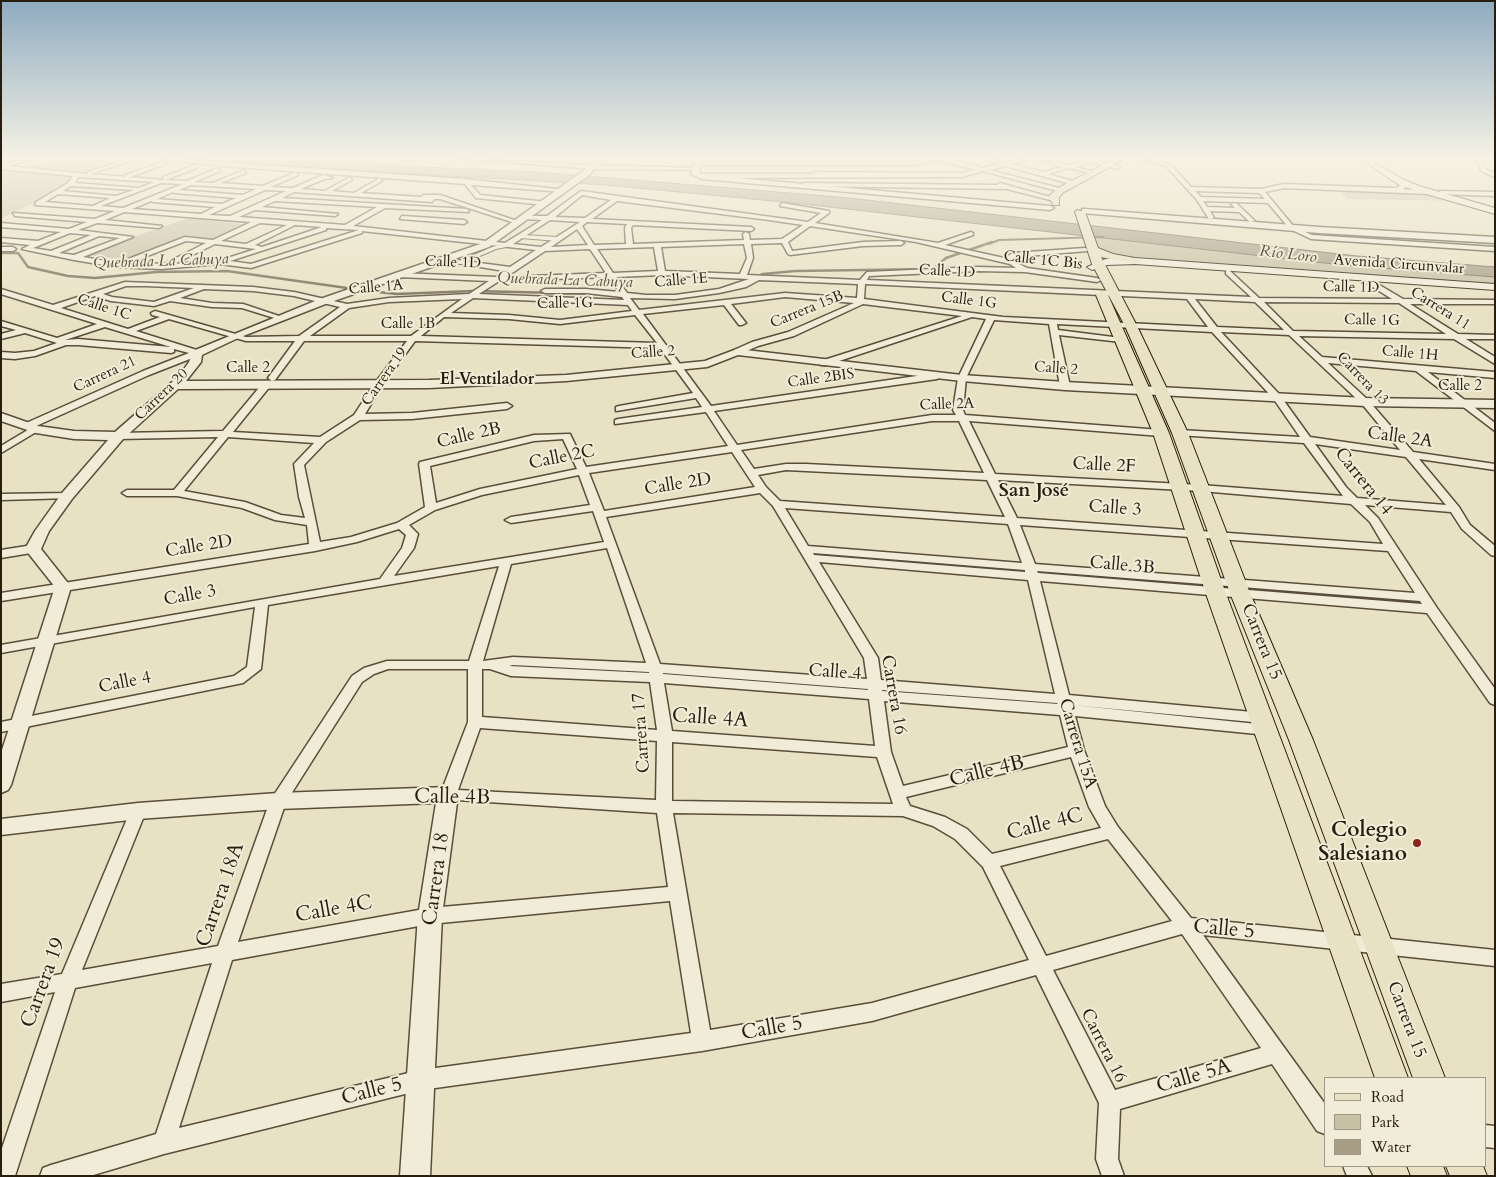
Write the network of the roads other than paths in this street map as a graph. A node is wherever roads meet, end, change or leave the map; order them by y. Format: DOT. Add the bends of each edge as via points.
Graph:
graph roads {
  1 [pos="114,213"];
  2 [pos="133,213"];
  3 [pos="208,213"];
  4 [pos="242,213"];
  5 [pos="320,213"];
  6 [pos="372,213"];
  7 [pos="410,213"];
  8 [pos="495,213"];
  9 [pos="530,213"];
  10 [pos="555,213"];
  11 [pos="597,213"];
  12 [pos="731,213"];
  13 [pos="826,213"];
  14 [pos="1076,213"];
  15 [pos="1129,213"];
  16 [pos="1141,213"];
  17 [pos="1209,213"];
  18 [pos="1243,213"];
  19 [pos="1282,213"];
  20 [pos="1283,213"];
  21 [pos="15,214"];
  22 [pos="335,214"];
  23 [pos="200,216"];
  24 [pos="402,218"];
  25 [pos="769,218"];
  26 [pos="1211,218"];
  27 [pos="229,219"];
  28 [pos="548,219"];
  29 [pos="1,220"];
  30 [pos="176,220"];
  31 [pos="520,220"];
  32 [pos="93,221"];
  33 [pos="259,221"];
  34 [pos="1252,221"];
  35 [pos="464,222"];
  36 [pos="167,223"];
  37 [pos="631,223"];
  38 [pos="294,224"];
  39 [pos="581,224"];
  40 [pos="810,224"];
  41 [pos="1,225"];
  42 [pos="312,225"];
  43 [pos="159,226"];
  44 [pos="186,226"];
  45 [pos="331,227"];
  46 [pos="345,228"];
  47 [pos="1296,228"];
  48 [pos="368,229"];
  49 [pos="750,229"];
  50 [pos="378,230"];
  51 [pos="67,231"];
  52 [pos="98,234"];
  53 [pos="137,234"];
  54 [pos="971,234"];
  55 [pos="523,237"];
  56 [pos="1495,238"];
  57 [pos="558,239"];
  58 [pos="1,240"];
  59 [pos="916,240"];
  60 [pos="784,241"];
  61 [pos="746,242"];
  62 [pos="36,243"];
  63 [pos="212,243"];
  64 [pos="486,244"];
  65 [pos="657,245"];
  66 [pos="936,245"];
  67 [pos="246,246"];
  68 [pos="504,246"];
  69 [pos="630,246"];
  70 [pos="268,247"];
  71 [pos="592,248"];
  72 [pos="1,249"];
  73 [pos="13,249"];
  74 [pos="1495,249"];
  75 [pos="541,250"];
  76 [pos="299,251"];
  77 [pos="53,253"];
  78 [pos="72,259"];
  79 [pos="442,260"];
  80 [pos="1006,260"];
  81 [pos="219,262"];
  82 [pos="459,262"];
  83 [pos="1135,262"];
  84 [pos="117,266"];
  85 [pos="1096,266"];
  86 [pos="161,267"];
  87 [pos="513,270"];
  88 [pos="1025,270"];
  89 [pos="662,272"];
  90 [pos="1229,272"];
  91 [pos="611,273"];
  92 [pos="399,275"];
  93 [pos="743,275"];
  94 [pos="761,276"];
  95 [pos="864,278"];
  96 [pos="498,279"];
  97 [pos="1372,282"];
  98 [pos="209,286"];
  99 [pos="1494,290"];
  100 [pos="2,292"];
  101 [pos="478,292"];
  102 [pos="96,294"];
  103 [pos="1190,297"];
  104 [pos="169,299"];
  105 [pos="628,300"];
  106 [pos="1257,300"];
  107 [pos="324,301"];
  108 [pos="726,302"];
  109 [pos="1495,302"];
  110 [pos="860,303"];
  111 [pos="1404,303"];
  112 [pos="347,306"];
  113 [pos="55,307"];
  114 [pos="154,309"];
  115 [pos="442,315"];
  116 [pos="973,316"];
  117 [pos="168,317"];
  118 [pos="281,318"];
  119 [pos="991,318"];
  120 [pos="1052,322"];
  121 [pos="1,323"];
  122 [pos="742,323"];
  123 [pos="105,324"];
  124 [pos="1122,330"];
  125 [pos="23,331"];
  126 [pos="129,331"];
  127 [pos="1216,331"];
  128 [pos="554,332"];
  129 [pos="1054,332"];
  130 [pos="1291,334"];
  131 [pos="234,336"];
  132 [pos="1457,336"];
  133 [pos="1495,337"];
  134 [pos="1,338"];
  135 [pos="413,338"];
  136 [pos="301,339"];
  137 [pos="56,340"];
  138 [pos="65,343"];
  139 [pos="664,346"];
  140 [pos="737,352"];
  141 [pos="197,353"];
  142 [pos="5,355"];
  143 [pos="1322,360"];
  144 [pos="1495,360"];
  145 [pos="824,363"];
  146 [pos="679,368"];
  147 [pos="1420,369"];
  148 [pos="1495,375"];
  149 [pos="937,376"];
  150 [pos="962,378"];
  151 [pos="381,381"];
  152 [pos="179,382"];
  153 [pos="269,382"];
  154 [pos="1065,386"];
  155 [pos="1150,389"];
  156 [pos="698,395"];
  157 [pos="1276,396"];
  158 [pos="1365,402"];
  159 [pos="1464,404"];
  160 [pos="1495,404"];
  161 [pos="507,406"];
  162 [pos="619,409"];
  163 [pos="708,409"];
  164 [pos="358,417"];
  165 [pos="1,418"];
  166 [pos="961,418"];
  167 [pos="618,422"];
  168 [pos="32,428"];
  169 [pos="1495,428"];
  170 [pos="1170,433"];
  171 [pos="224,434"];
  172 [pos="118,436"];
  173 [pos="566,436"];
  174 [pos="322,440"];
  175 [pos="1307,440"];
  176 [pos="736,448"];
  177 [pos="1,450"];
  178 [pos="1411,456"];
  179 [pos="1495,467"];
  180 [pos="584,470"];
  181 [pos="752,473"];
  182 [pos="991,478"];
  183 [pos="1190,488"];
  184 [pos="762,490"];
  185 [pos="127,493"];
  186 [pos="177,493"];
  187 [pos="1,496"];
  188 [pos="66,496"];
  189 [pos="1352,499"];
  190 [pos="777,504"];
  191 [pos="431,508"];
  192 [pos="598,511"];
  193 [pos="1458,513"];
  194 [pos="511,520"];
  195 [pos="1013,521"];
  196 [pos="312,522"];
  197 [pos="401,525"];
  198 [pos="1195,533"];
  199 [pos="1218,534"];
  200 [pos="1495,542"];
  201 [pos="611,544"];
  202 [pos="315,547"];
  203 [pos="1390,548"];
  204 [pos="34,549"];
  205 [pos="1495,552"];
  206 [pos="1,554"];
  207 [pos="808,554"];
  208 [pos="506,562"];
  209 [pos="1032,572"];
  210 [pos="385,581"];
  211 [pos="1213,586"];
  212 [pos="62,587"];
  213 [pos="1238,588"];
  214 [pos="1,597"];
  215 [pos="262,602"];
  216 [pos="1427,603"];
  217 [pos="48,640"];
  218 [pos="1,649"];
  219 [pos="476,665"];
  220 [pos="655,673"];
  221 [pos="357,679"];
  222 [pos="875,689"];
  223 [pos="1495,700"];
  224 [pos="1064,704"];
  225 [pos="475,722"];
  226 [pos="22,723"];
  227 [pos="1265,724"];
  228 [pos="1,727"];
  229 [pos="665,738"];
  230 [pos="1076,750"];
  231 [pos="883,752"];
  232 [pos="1,785"];
  233 [pos="898,793"];
  234 [pos="448,796"];
  235 [pos="278,801"];
  236 [pos="664,807"];
  237 [pos="903,810"];
  238 [pos="138,811"];
  239 [pos="1,827"];
  240 [pos="1112,832"];
  241 [pos="989,862"];
  242 [pos="677,893"];
  243 [pos="430,916"];
  244 [pos="1186,925"];
  245 [pos="1344,942"];
  246 [pos="1378,946"];
  247 [pos="225,952"];
  248 [pos="1495,958"];
  249 [pos="1042,965"];
  250 [pos="68,981"];
  251 [pos="1,993"];
  252 [pos="702,1041"];
  253 [pos="1277,1054"];
  254 [pos="1392,1077"];
  255 [pos="1429,1077"];
  256 [pos="421,1080"];
  257 [pos="1110,1102"];
  258 [pos="1324,1122"];
  259 [pos="164,1143"];
  260 [pos="4,1176"];
  261 [pos="51,1176"];
  262 [pos="415,1176"];
  263 [pos="1113,1176"];
  1 -- 32 [label="street"];
  2 -- 44 [label="street"];
  3 -- 23 [label="street"];
  4 -- 27 [label="street"];
  5 -- 22 [label="street"];
  6 -- 46 [label="street"];
  7 -- 24 [label="street"];
  8 -- 31 [label="street"];
  9 -- 31 [label="street, Carrera 20"];
  10 -- 28 [label="street"];
  11 -- 39 [label="street, Carrera 19"];
  12 -- 25 [label="street"];
  13 -- 40 [label="street"];
  14 -- 85 [label="main road, Carrera 15"];
  15 -- 47 [label="street"];
  16 -- 26 [label="street"];
  17 -- 26 [label="street"];
  18 -- 34 [label="street"];
  19 -- 47 [label="street"];
  20 -- 47 [label="street"];
  21 -- 29 [label="street"];
  21 -- 32 [label="street"];
  22 -- 42 [label="street"];
  23 -- 27 [label="street"];
  23 -- 44 [label="street"];
  24 -- 35 [label="street"];
  24 -- 50 [label="street"];
  25 -- 40 [label="street"];
  25 -- 49 [label="street"];
  26 -- 34 [label="street"];
  27 -- 33 [label="street"];
  28 -- 31 [label="street"];
  28 -- 39 [label="street"];
  28 -- 55 [label="street"];
  30 -- 44 [label="street"];
  31 -- 64 [label="street, Carrera 20"];
  32 -- 43 [label="street"];
  32 -- 51 [label="street"];
  33 -- 38 [label="street"];
  33 -- 63 [label="street"];
  34 -- 47 [label="street"];
  36 -- 43 [label="street"];
  37 -- 39 [label="street"];
  37 -- 49 [label="street"];
  37 -- 69 [label="street" via="628,228"];
  38 -- 42 [label="street"];
  38 -- 67 [label="street"];
  39 -- 57 [label="street, Carrera 19"];
  39 -- 71 [label="street, Carrera 16"];
  40 -- 59 [label="street"];
  40 -- 60 [label="street"];
  41 -- 51 [label="street"];
  42 -- 45 [label="street"];
  43 -- 53 [label="street"];
  44 -- 63 [label="street"];
  44 -- 84 [label="street"];
  45 -- 46 [label="street"];
  45 -- 70 [label="street"];
  46 -- 48 [label="street"];
  47 -- 56 [label="street"];
  47 -- 74 [label="street" via="1312,236 1328,238"];
  48 -- 50 [label="street"];
  48 -- 76 [label="street"];
  49 -- 61 [label="street"];
  50 -- 64 [label="street"];
  51 -- 52 [label="street"];
  51 -- 62 [label="street"];
  52 -- 53 [label="street"];
  52 -- 77 [label="street"];
  53 -- 78 [label="street"];
  54 -- 66 [label="street"];
  55 -- 57 [label="street"];
  55 -- 68 [label="street"];
  57 -- 75 [label="street, Carrera 19"];
  58 -- 62 [label="street"];
  59 -- 60 [label="street" via="790,253"];
  59 -- 66 [label="street"];
  60 -- 61 [label="street"];
  61 -- 65 [label="street"];
  61 -- 93 [label="street" via="750,258"];
  62 -- 77 [label="street" via="25,249"];
  63 -- 67 [label="street"];
  63 -- 86 [label="street"];
  64 -- 68 [label="street"];
  64 -- 79 [label="street, Carrera 20"];
  65 -- 69 [label="street"];
  65 -- 89 [label="street"];
  66 -- 80 [label="street"];
  67 -- 70 [label="street"];
  68 -- 75 [label="street"];
  68 -- 82 [label="street"];
  69 -- 71 [label="street"];
  70 -- 76 [label="street"];
  70 -- 81 [label="street"];
  71 -- 75 [label="street"];
  71 -- 91 [label="street, Carrera 16"];
  72 -- 73 [label="street"];
  75 -- 87 [label="street, Carrera 19"];
  76 -- 81 [label="street" via="251,266"];
  77 -- 78 [label="street"];
  78 -- 84 [label="street"];
  79 -- 82 [label="street"];
  79 -- 92 [label="street, Carrera 20"];
  80 -- 85 [label="street" via="1013,254"];
  80 -- 88 [label="street"];
  81 -- 86 [label="street"];
  82 -- 87 [label="street"];
  83 -- 85 [label="main road, Avenida Circunvalar"];
  83 -- 85 [label="main road" via="1110,257"];
  83 -- 99 [label="main road, Avenida Circunvalar"];
  84 -- 86 [label="street"];
  85 -- 88 [label="street, Calle 1C Bis"];
  85 -- 90 [label="main road, Avenida Circunvalar"];
  85 -- 95 [label="street, Calle 1D"];
  85 -- 103 [label="street, Calle 1D"];
  85 -- 124 [label="main road, Carrera 15"];
  87 -- 96 [label="street, Carrera 19"];
  88 -- 95 [label="street, Calle 1C Bis" via="978,269"];
  89 -- 91 [label="street, Calle 1D"];
  89 -- 93 [label="street, Calle 1D"];
  90 -- 97 [label="main road, Avenida Circunvalar"];
  90 -- 106 [label="street, Carrera 13"];
  91 -- 96 [label="street, Calle 1D" via="553,279"];
  91 -- 105 [label="street, Carrera 16"];
  92 -- 96 [label="street, Calle 1D"];
  92 -- 107 [label="street, Carrera 20"];
  93 -- 94 [label="street, Calle 1D"];
  94 -- 95 [label="street, Calle 1D"];
  94 -- 105 [label="street, Calle 1E" via="719,291"];
  95 -- 110 [label="street, Carrera 15B"];
  96 -- 101 [label="street, Carrera 19"];
  97 -- 99 [label="main road, Avenida Circunvalar"];
  97 -- 111 [label="street, Carrera 11"];
  98 -- 102 [label="street, Calle 1A" via="125,284"];
  98 -- 104 [label="street"];
  98 -- 107 [label="street, Calle 1A" via="294,294"];
  100 -- 113 [label="street, Calle 1C"];
  101 -- 105 [label="street, Calle 1A"];
  101 -- 105 [label="street, Calle 1E" via="586,291"];
  101 -- 112 [label="street, Calle 1A"];
  101 -- 115 [label="street, Carrera 19"];
  102 -- 113 [label="street"];
  102 -- 114 [label="street, Calle 1B"];
  103 -- 106 [label="street, Calle 1D"];
  103 -- 127 [label="street, Carrera 14"];
  104 -- 114 [label="street"];
  104 -- 118 [label="street" via="243,306"];
  105 -- 108 [label="street, Calle 1G"];
  105 -- 128 [label="street, Calle 1G"];
  105 -- 139 [label="street, Carrera 16"];
  106 -- 111 [label="street, Calle 1D"];
  106 -- 130 [label="street, Carrera 13"];
  107 -- 112 [label="street, Calle 1A"];
  107 -- 118 [label="street, Carrera 20"];
  108 -- 110 [label="street, Calle 1G" via="785,295"];
  108 -- 122 [label="street"];
  109 -- 111 [label="street, Calle 1D"];
  110 -- 116 [label="street, Calle 1G"];
  110 -- 140 [label="street, Carrera 15B" via="790,334"];
  111 -- 132 [label="street, Carrera 11"];
  112 -- 136 [label="street"];
  113 -- 123 [label="street, Calle 1C"];
  114 -- 117 [label="street, Calle 1B"];
  115 -- 128 [label="street, Calle 1G" via="509,317"];
  115 -- 135 [label="street, Carrera 19"];
  116 -- 119 [label="street, Calle 1G"];
  116 -- 145 [label="street"];
  117 -- 126 [label="street"];
  117 -- 131 [label="street, Calle 1B"];
  118 -- 131 [label="street, Carrera 20"];
  119 -- 120 [label="street, Calle 1G"];
  119 -- 150 [label="street, Carrera 15A"];
  120 -- 124 [label="street, Calle 1G"];
  120 -- 129 [label="street"];
  121 -- 125 [label="street"];
  123 -- 126 [label="street, Calle 1C"];
  123 -- 137 [label="street"];
  124 -- 127 [label="street, Calle 1G"];
  124 -- 129 [label="street"];
  124 -- 155 [label="main road, Carrera 15"];
  125 -- 134 [label="street"];
  125 -- 137 [label="street"];
  126 -- 141 [label="street, Calle 1C"];
  127 -- 130 [label="street, Calle 1G"];
  127 -- 157 [label="street, Carrera 14"];
  128 -- 135 [label="street, Calle 1B"];
  128 -- 139 [label="street, Calle 1B"];
  129 -- 154 [label="street"];
  130 -- 132 [label="street, Calle 1G"];
  130 -- 143 [label="street, Carrera 13"];
  131 -- 136 [label="street, Calle 1B"];
  131 -- 141 [label="street, Carrera 20"];
  132 -- 133 [label="street, Calle 1G"];
  132 -- 144 [label="street, Carrera 11"];
  135 -- 136 [label="street, Calle 1B"];
  135 -- 151 [label="street, Carrera 19"];
  136 -- 153 [label="street"];
  137 -- 138 [label="street"];
  138 -- 141 [label="street" via="99,343"];
  138 -- 142 [label="street" via="35,353"];
  139 -- 146 [label="street, Carrera 16"];
  140 -- 145 [label="street, Calle 2"];
  140 -- 146 [label="street, Calle 2" via="707,364"];
  141 -- 152 [label="street, Carrera 20" via="195,362"];
  141 -- 168 [label="street, Carrera 21" via="146,373"];
  143 -- 147 [label="street, Calle 1H"];
  143 -- 158 [label="street, Carrera 13"];
  145 -- 149 [label="street, Calle 2"];
  146 -- 151 [label="street, Calle 2" via="566,378"];
  146 -- 156 [label="street, Carrera 16"];
  147 -- 148 [label="street, Calle 1H"];
  147 -- 159 [label="street"];
  149 -- 150 [label="street, Calle 2"];
  149 -- 163 [label="street, Calle 2BIS"];
  150 -- 154 [label="street, Calle 2"];
  150 -- 166 [label="street, Carrera 15A" via="958,410"];
  151 -- 153 [label="street, Calle 2"];
  151 -- 164 [label="street, Carrera 19"];
  152 -- 153 [label="street, Calle 2"];
  152 -- 172 [label="street, Carrera 20"];
  153 -- 171 [label="street"];
  154 -- 155 [label="street, Calle 2"];
  155 -- 157 [label="street, Calle 2"];
  155 -- 170 [label="main road, Carrera 15"];
  156 -- 162 [label="street"];
  156 -- 163 [label="street, Carrera 16"];
  157 -- 158 [label="street, Calle 2"];
  157 -- 175 [label="street, Carrera 14"];
  158 -- 159 [label="street, Calle 2"];
  158 -- 178 [label="street, Carrera 13"];
  159 -- 160 [label="street, Calle 2"];
  159 -- 169 [label="street"];
  161 -- 164 [label="street" via="412,416"];
  163 -- 167 [label="street"];
  163 -- 176 [label="street, Carrera 16"];
  164 -- 174 [label="street, Carrera 19"];
  165 -- 168 [label="street"];
  166 -- 170 [label="street, Calle 2A"];
  166 -- 176 [label="street, Calle 2A" via="932,418"];
  166 -- 182 [label="street, Carrera 15A"];
  168 -- 172 [label="street" via="74,435"];
  168 -- 177 [label="street, Carrera 21"];
  170 -- 175 [label="street, Calle 2A"];
  170 -- 183 [label="main road, Carrera 15"];
  171 -- 172 [label="street"];
  171 -- 174 [label="street"];
  171 -- 186 [label="street"];
  172 -- 188 [label="street, Carrera 20"];
  173 -- 180 [label="street, Carrera 17"];
  173 -- 191 [label="street, Calle 2B" via="534,438 424,464"];
  174 -- 196 [label="street, Carrera 19" via="299,464"];
  175 -- 178 [label="street, Calle 2A"];
  175 -- 189 [label="street, Carrera 14"];
  176 -- 180 [label="street, Calle 2C"];
  176 -- 181 [label="street, Carrera 16"];
  178 -- 179 [label="street, Calle 2A"];
  178 -- 193 [label="street, Carrera 13"];
  180 -- 191 [label="street, Calle 2C" via="480,492"];
  180 -- 192 [label="street, Carrera 17"];
  181 -- 182 [label="street, Calle 2F" via="806,467"];
  181 -- 184 [label="street, Carrera 16"];
  182 -- 183 [label="street, Calle 2F"];
  182 -- 195 [label="street, Carrera 15A"];
  183 -- 189 [label="street, Calle 2F"];
  183 -- 198 [label="main road, Carrera 15"];
  183 -- 199 [label="main road, Carrera 15"];
  184 -- 190 [label="street, Carrera 16"];
  184 -- 192 [label="street, Calle 2D"];
  185 -- 186 [label="street"];
  186 -- 196 [label="street" via="245,505 279,518"];
  187 -- 188 [label="street"];
  188 -- 204 [label="street, Carrera 20"];
  189 -- 193 [label="street, Calle 2F"];
  189 -- 203 [label="street, Carrera 14" via="1374,520"];
  190 -- 195 [label="street, Calle 3"];
  190 -- 207 [label="street, Carrera 16"];
  191 -- 197 [label="street, Calle 2C"];
  192 -- 194 [label="street, Calle 2D"];
  192 -- 201 [label="street, Carrera 17"];
  193 -- 200 [label="street, Carrera 13"];
  193 -- 205 [label="street, Carrera 13" via="1466,527"];
  195 -- 198 [label="street, Calle 3"];
  195 -- 209 [label="street, Carrera 15A"];
  196 -- 202 [label="street, Carrera 19"];
  197 -- 202 [label="street, Calle 2D" via="353,540"];
  197 -- 210 [label="street" via="412,534 408,548"];
  198 -- 199 [label="street, Calle 3"];
  198 -- 211 [label="main road, Carrera 15"];
  199 -- 203 [label="street, Calle 3"];
  199 -- 213 [label="main road, Carrera 15"];
  201 -- 208 [label="street"];
  201 -- 220 [label="street, Carrera 17"];
  202 -- 212 [label="street, Calle 2D"];
  203 -- 216 [label="street, Carrera 14"];
  204 -- 206 [label="street"];
  204 -- 212 [label="street"];
  207 -- 209 [label="street, Calle 3B"];
  207 -- 222 [label="street, Carrera 16" via="871,658"];
  208 -- 210 [label="street, Calle 3"];
  208 -- 219 [label="street, Carrera 18"];
  209 -- 211 [label="street, Calle 3B"];
  209 -- 224 [label="street, Carrera 15A"];
  210 -- 215 [label="street, Calle 3"];
  211 -- 213 [label="street, Calle 3B"];
  211 -- 227 [label="main road, Carrera 15"];
  212 -- 214 [label="street, Calle 2D"];
  212 -- 217 [label="street"];
  213 -- 216 [label="street, Calle 3B"];
  213 -- 246 [label="main road, Carrera 15" via="1301,740"];
  215 -- 217 [label="street, Calle 3"];
  215 -- 226 [label="street, Calle 4" via="254,669 238,680"];
  216 -- 223 [label="street, Carrera 14"];
  217 -- 218 [label="street, Calle 3"];
  217 -- 226 [label="street"];
  219 -- 220 [label="street, Calle 4" via="491,665 511,671"];
  219 -- 221 [label="street, Calle 4" via="387,665"];
  219 -- 225 [label="street, Carrera 18"];
  220 -- 222 [label="street, Calle 4"];
  220 -- 229 [label="street, Carrera 17"];
  221 -- 235 [label="street, Carrera 18A"];
  222 -- 224 [label="street, Calle 4"];
  222 -- 231 [label="street, Carrera 16"];
  224 -- 227 [label="street, Calle 4"];
  224 -- 230 [label="street, Carrera 15A"];
  225 -- 229 [label="street, Calle 4A"];
  225 -- 234 [label="street, Carrera 18"];
  226 -- 228 [label="street, Calle 4"];
  226 -- 232 [label="street"];
  227 -- 245 [label="main road, Carrera 15"];
  229 -- 231 [label="street, Calle 4A"];
  229 -- 236 [label="street, Carrera 17"];
  230 -- 233 [label="street, Calle 4B"];
  230 -- 240 [label="street, Carrera 15A" via="1098,807"];
  231 -- 233 [label="street, Carrera 16"];
  233 -- 237 [label="street, Carrera 16"];
  234 -- 235 [label="street, Calle 4B"];
  234 -- 236 [label="street, Calle 4B"];
  234 -- 243 [label="street, Carrera 18"];
  235 -- 238 [label="street, Calle 4B"];
  235 -- 247 [label="street, Carrera 18A"];
  236 -- 237 [label="street, Calle 4B"];
  236 -- 242 [label="street, Carrera 17"];
  237 -- 241 [label="street, Carrera 16" via="939,822 961,834"];
  238 -- 239 [label="street, Calle 4B"];
  238 -- 250 [label="street, Carrera 19"];
  240 -- 241 [label="street, Calle 4C"];
  240 -- 244 [label="street, Carrera 15A"];
  241 -- 249 [label="street, Carrera 16"];
  242 -- 243 [label="street, Calle 4C"];
  242 -- 252 [label="street, Carrera 17"];
  243 -- 247 [label="street, Calle 4C"];
  243 -- 256 [label="street, Carrera 18"];
  244 -- 245 [label="street, Calle 5"];
  244 -- 249 [label="street, Calle 5"];
  244 -- 253 [label="street, Carrera 15A"];
  245 -- 246 [label="street, Calle 5"];
  245 -- 254 [label="main road, Carrera 15"];
  246 -- 248 [label="street, Calle 5"];
  246 -- 255 [label="main road, Carrera 15"];
  247 -- 250 [label="street, Calle 4C"];
  247 -- 259 [label="street, Carrera 18A"];
  249 -- 252 [label="street, Calle 5" via="872,1012"];
  249 -- 257 [label="street, Carrera 16"];
  250 -- 251 [label="street, Calle 4C"];
  250 -- 260 [label="street, Carrera 19"];
  252 -- 256 [label="street, Calle 5"];
  253 -- 257 [label="street, Calle 5A"];
  253 -- 258 [label="street, Carrera 15A"];
  256 -- 259 [label="street, Calle 5"];
  256 -- 262 [label="street, Carrera 18"];
  257 -- 263 [label="street, Carrera 16" via="1107,1159"];
  259 -- 261 [label="street, Calle 5"];
}
